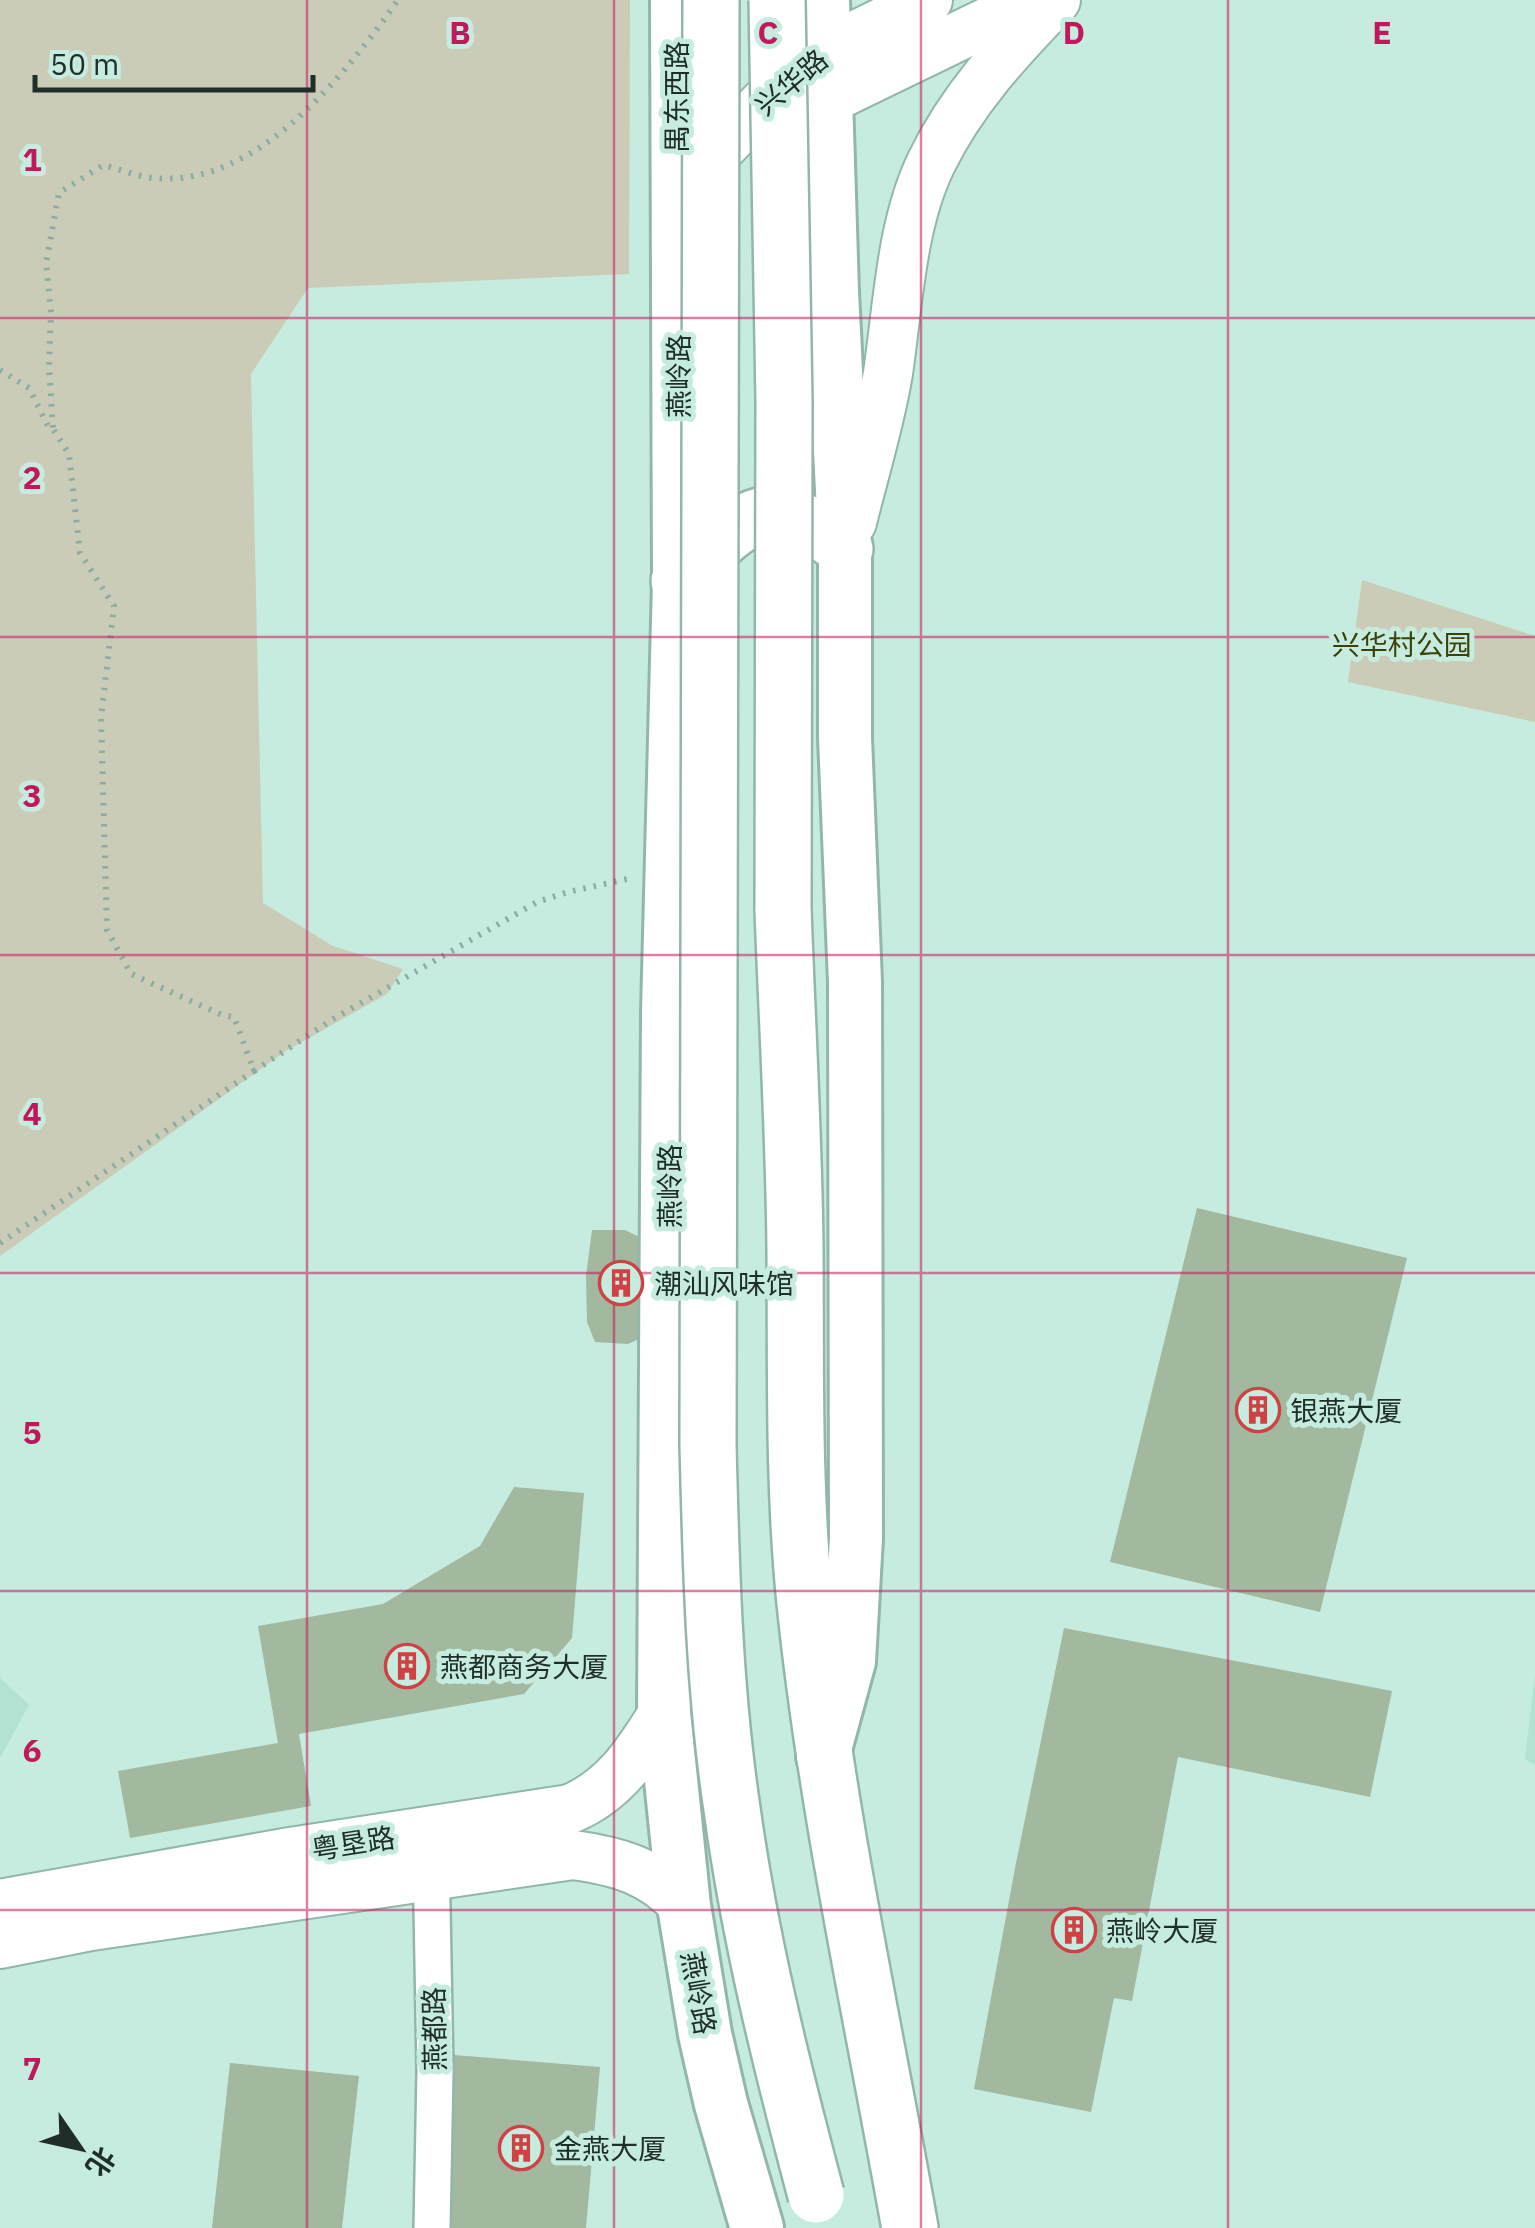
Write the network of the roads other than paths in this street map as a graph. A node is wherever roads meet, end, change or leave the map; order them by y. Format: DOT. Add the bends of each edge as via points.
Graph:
graph roads {
  1 [pos="677,0"];
  2 [pos="710,0"];
  3 [pos="751,0"];
  4 [pos="777,0"];
  5 [pos="928,0"];
  6 [pos="1033,0"];
  7 [pos="1056,0"];
  8 [pos="813,60"];
  9 [pos="676,194"];
  10 [pos="846,550"];
  11 [pos="679,581"];
  12 [pos="664,1712"];
  13 [pos="823,1758"];
  14 [pos="431,1853"];
  15 [pos="0,1904"];
  16 [pos="684,1906"];
  17 [pos="0,1944"];
  18 [pos="820,2211"];
  19 [pos="432,2228"];
  20 [pos="757,2228"];
  21 [pos="910,2228"];
  1 -- 9 [label="main road, 禺东西路"];
  2 -- 18 [label="highway, bridge" via="712,1582 731,1807 754,1944"];
  3 -- 8 [label="main road" via="754,58 765,79"];
  4 -- 13 [label="highway, bridge" via="794,1420 798,1527"];
  5 -- 8 [label="main road, 兴华路"];
  6 -- 8 [label="main road, 兴华路"];
  7 -- 10 [label="main road" via="980,82 929,167"];
  8 -- 9 [label="main road, 兴华路"];
  8 -- 10 [label="main road"];
  9 -- 11 [label="main road, 燕岭路"];
  10 -- 11 [label="highway" via="806,521 765,514 722,538"];
  10 -- 13 [label="main road" via="856,1554 850,1662"];
  11 -- 12 [label="main road, 燕岭路"];
  12 -- 14 [label="main road, 粤垦路" via="636,1757 592,1800"];
  12 -- 16 [label="main road, 燕岭路"];
  13 -- 21 [label="highway"];
  14 -- 15 [label="main road, 粤垦路" via="284,1853"];
  14 -- 16 [label="main road, 粤垦路" via="573,1854 618,1862 662,1884"];
  14 -- 17 [label="main road, 粤垦路"];
  14 -- 19 [label="street, 燕都路"];
  16 -- 20 [label="main road, 燕岭路" via="721,2104"];
}
